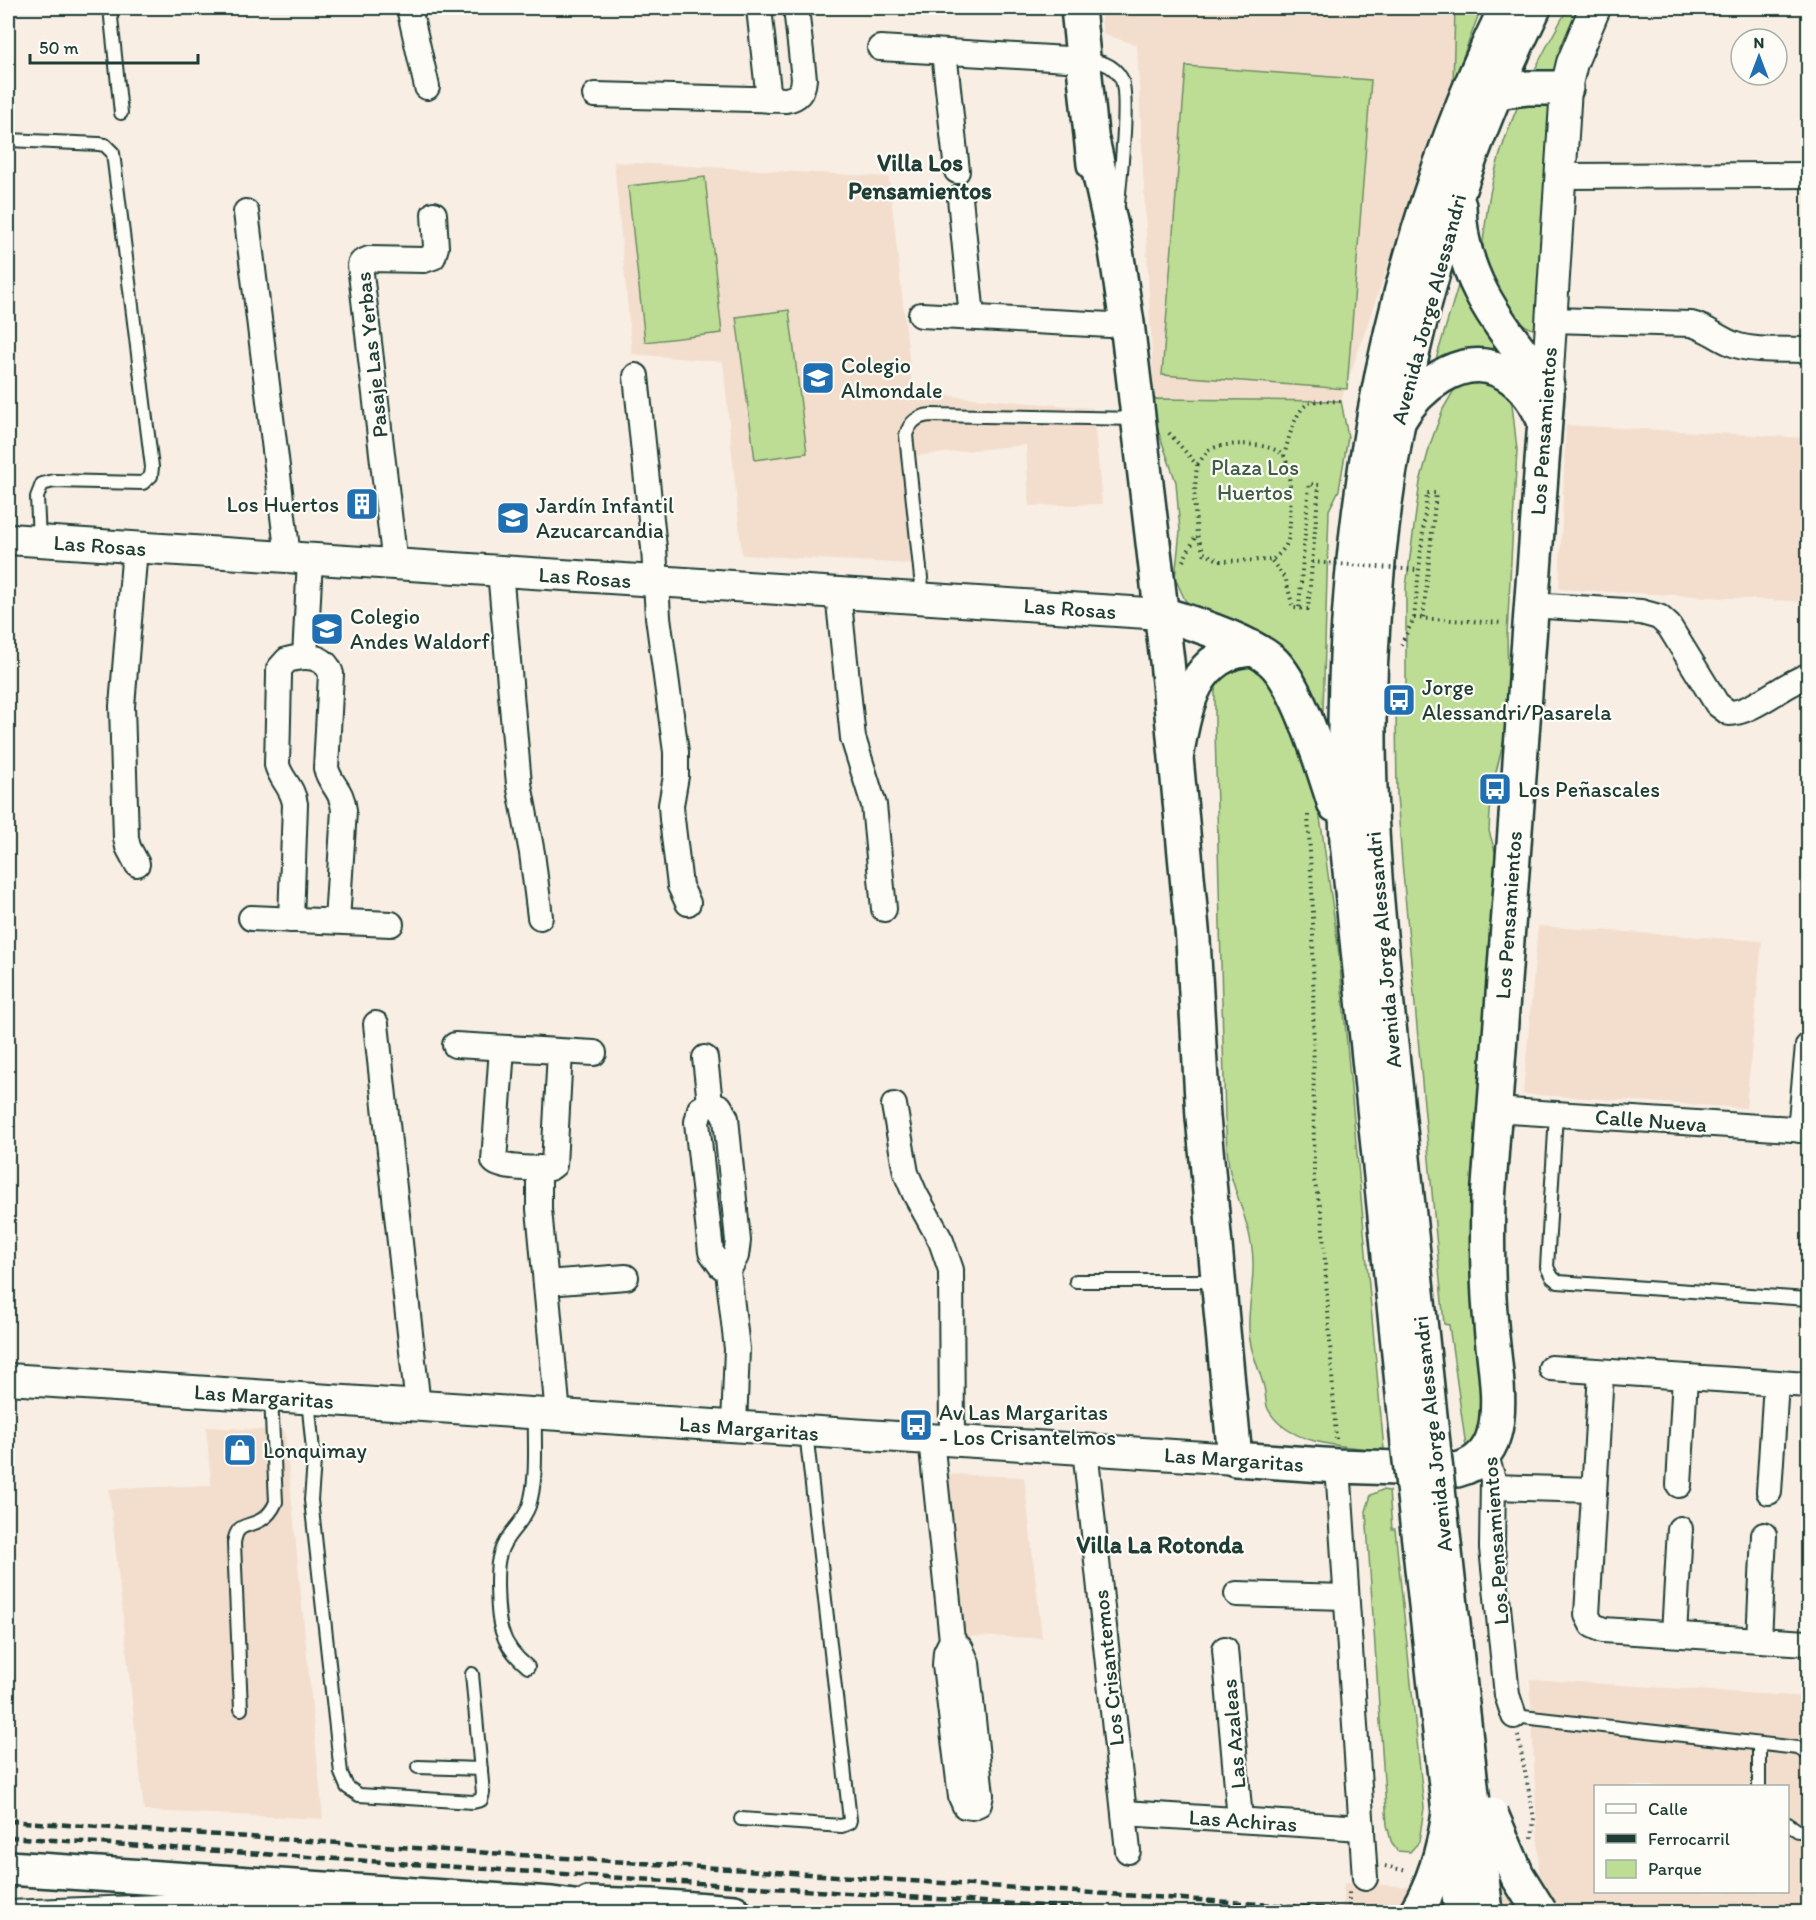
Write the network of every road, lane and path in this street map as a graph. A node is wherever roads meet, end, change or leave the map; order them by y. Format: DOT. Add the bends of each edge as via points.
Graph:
graph roads {
  1 [pos="110,8"];
  2 [pos="409,8"];
  3 [pos="759,8"];
  4 [pos="796,8"];
  5 [pos="1078,8"];
  6 [pos="1498,8"];
  7 [pos="1506,8"];
  8 [pos="1534,8"];
  9 [pos="1595,8"];
  10 [pos="1489,42"];
  11 [pos="880,48"];
  12 [pos="944,52"];
  13 [pos="1084,60"];
  14 [pos="427,87"];
  15 [pos="1566,88"];
  16 [pos="1496,92"];
  17 [pos="595,96"];
  18 [pos="769,100"];
  19 [pos="121,113"];
  20 [pos="8,140"];
  21 [pos="1093,144"];
  22 [pos="957,171"];
  23 [pos="1809,175"];
  24 [pos="1561,176"];
  25 [pos="1459,189"];
  26 [pos="960,198"];
  27 [pos="246,212"];
  28 [pos="434,214"];
  29 [pos="1114,244"];
  30 [pos="921,315"];
  31 [pos="972,317"];
  32 [pos="1552,320"];
  33 [pos="1110,325"];
  34 [pos="1809,350"];
  35 [pos="636,376"];
  36 [pos="1547,386"];
  37 [pos="1341,402"];
  38 [pos="1130,419"];
  39 [pos="1545,420"];
  40 [pos="1397,424"];
  41 [pos="1284,456"];
  42 [pos="8,539"];
  43 [pos="39,541"];
  44 [pos="135,548"];
  45 [pos="299,558"];
  46 [pos="1272,560"];
  47 [pos="1312,562"];
  48 [pos="395,565"];
  49 [pos="1419,570"];
  50 [pos="500,571"];
  51 [pos="656,581"];
  52 [pos="838,593"];
  53 [pos="923,599"];
  54 [pos="1299,608"];
  55 [pos="1153,614"];
  56 [pos="1529,615"];
  57 [pos="1423,618"];
  58 [pos="1252,650"];
  59 [pos="305,657"];
  60 [pos="1809,676"];
  61 [pos="1177,753"];
  62 [pos="1308,808"];
  63 [pos="1347,841"];
  64 [pos="137,864"];
  65 [pos="688,903"];
  66 [pos="885,909"];
  67 [pos="540,917"];
  68 [pos="251,918"];
  69 [pos="291,920"];
  70 [pos="337,921"];
  71 [pos="391,924"];
  72 [pos="376,1024"];
  73 [pos="455,1045"];
  74 [pos="1809,1046"];
  75 [pos="502,1048"];
  76 [pos="560,1052"];
  77 [pos="594,1053"];
  78 [pos="705,1058"];
  79 [pos="894,1105"];
  80 [pos="1494,1110"];
  81 [pos="1556,1114"];
  82 [pos="1203,1117"];
  83 [pos="1804,1130"];
  84 [pos="539,1168"];
  85 [pos="626,1277"];
  86 [pos="1076,1281"];
  87 [pos="1218,1281"];
  88 [pos="546,1283"];
  89 [pos="1809,1299"];
  90 [pos="1551,1368"];
  91 [pos="1601,1372"];
  92 [pos="1685,1377"];
  93 [pos="8,1379"];
  94 [pos="1776,1383"];
  95 [pos="1809,1385"];
  96 [pos="271,1396"];
  97 [pos="308,1399"];
  98 [pos="418,1406"];
  99 [pos="547,1414"];
  100 [pos="734,1426"];
  101 [pos="806,1431"];
  102 [pos="942,1440"];
  103 [pos="1421,1443"];
  104 [pos="1085,1449"];
  105 [pos="1485,1453"];
  106 [pos="1235,1459"];
  107 [pos="1338,1466"];
  108 [pos="1679,1485"];
  109 [pos="1494,1487"];
  110 [pos="1426,1488"];
  111 [pos="1594,1490"];
  112 [pos="1769,1492"];
  113 [pos="1680,1529"];
  114 [pos="1764,1534"];
  115 [pos="1237,1594"];
  116 [pos="1346,1597"];
  117 [pos="1674,1634"];
  118 [pos="952,1640"];
  119 [pos="1759,1640"];
  120 [pos="1809,1643"];
  121 [pos="1225,1649"];
  122 [pos="528,1667"];
  123 [pos="472,1674"];
  124 [pos="241,1709"];
  125 [pos="1514,1716"];
  126 [pos="1760,1745"];
  127 [pos="1809,1754"];
  128 [pos="418,1767"];
  129 [pos="481,1769"];
  130 [pos="1759,1785"];
  131 [pos="1124,1813"];
  132 [pos="1471,1813"];
  133 [pos="741,1819"];
  134 [pos="1240,1820"];
  135 [pos="1789,1825"];
  136 [pos="1362,1828"];
  137 [pos="1809,1830"];
  138 [pos="1128,1851"];
  139 [pos="8,1868"];
  140 [pos="1365,1878"];
  141 [pos="552,1904"];
  142 [pos="8,1906"];
  143 [pos="372,1912"];
  144 [pos="611,1912"];
  145 [pos="734,1912"];
  146 [pos="1416,1912"];
  147 [pos="1461,1912"];
  148 [pos="1486,1912"];
  149 [pos="1540,1912"];
  1 -- 19 [label="lane"];
  2 -- 14 [label="street"];
  3 -- 18 [label="street"];
  4 -- 18 [label="street" via="804,87 793,99"];
  5 -- 13 [label="main road"];
  6 -- 10 [label="main road"];
  7 -- 10 [label="main road, Avenida Jorge Alessandri"];
  8 -- 16 [label="main road, Avenida Jorge Alessandri"];
  9 -- 15 [label="street, Los Pensamientos"];
  10 -- 63 [label="main road, Avenida Jorge Alessandri" via="1419,232 1388,345 1369,437 1355,536 1346,645"];
  11 -- 12 [label="street"];
  12 -- 13 [label="street"];
  12 -- 22 [label="street"];
  13 -- 21 [label="main road"];
  13 -- 29 [label="lane" via="1109,65 1120,76 1124,90"];
  15 -- 16 [label="main road"];
  15 -- 24 [label="street, Los Pensamientos"];
  16 -- 25 [label="main road, Avenida Jorge Alessandri"];
  17 -- 18 [label="street"];
  20 -- 43 [label="lane" via="99,144 113,153 152,466 151,476 143,483 42,484 37,497"];
  21 -- 29 [label="main road"];
  21 -- 33 [label="main road"];
  23 -- 24 [label="street"];
  24 -- 32 [label="street, Los Pensamientos"];
  25 -- 36 [label="main road" via="1464,248 1478,288"];
  25 -- 40 [label="main road, Avenida Jorge Alessandri" via="1424,305"];
  26 -- 31 [label="street"];
  27 -- 45 [label="street"];
  28 -- 48 [label="street, Pasaje Las Yerbas" via="433,257 365,259 360,265"];
  29 -- 38 [label="main road" via="1127,322"];
  30 -- 31 [label="street"];
  31 -- 33 [label="street"];
  32 -- 34 [label="street" via="1691,324 1744,347"];
  32 -- 36 [label="street, Los Pensamientos"];
  33 -- 38 [label="main road"];
  35 -- 51 [label="street"];
  36 -- 39 [label="main road, Los Pensamientos"];
  37 -- 41 [label="path" via="1310,402 1302,407"];
  38 -- 53 [label="lane" via="931,415 912,422 907,442"];
  38 -- 55 [label="main road"];
  39 -- 40 [label="main road" via="1530,396 1509,376 1486,366 1474,366 1449,373 1425,387"];
  39 -- 56 [label="main road, Los Pensamientos"];
  40 -- 103 [label="main road, Avenida Jorge Alessandri" via="1374,596 1370,789"];
  41 -- 46 [label="path" via="1290,473 1287,543"];
  41 -- 46 [label="path" via="1269,447 1220,446 1208,451 1197,465 1194,499 1197,535 1204,553 1220,561"];
  42 -- 43 [label="street, Las Rosas"];
  43 -- 44 [label="street, Las Rosas"];
  44 -- 45 [label="street, Las Rosas"];
  44 -- 64 [label="street" via="122,706 126,838"];
  45 -- 48 [label="street, Las Rosas"];
  45 -- 59 [label="street"];
  46 -- 54 [label="path" via="1286,580 1293,608"];
  47 -- 49 [label="path, bridge"];
  47 -- 54 [label="path" via="1308,609"];
  47 -- 54 [label="path" via="1319,484 1309,484"];
  48 -- 50 [label="street, Las Rosas"];
  49 -- 57 [label="path" via="1414,618"];
  49 -- 57 [label="path" via="1427,493 1436,494"];
  50 -- 51 [label="street, Las Rosas"];
  50 -- 67 [label="street" via="519,784"];
  51 -- 52 [label="street, Las Rosas"];
  51 -- 65 [label="street" via="676,752 672,819 680,886"];
  52 -- 53 [label="street, Las Rosas"];
  52 -- 66 [label="street" via="853,738 874,805"];
  53 -- 55 [label="street, Las Rosas"];
  55 -- 58 [label="main road" via="1218,633"];
  55 -- 61 [label="main road"];
  55 -- 82 [label="main road" via="1189,1050"];
  56 -- 57 [label="path"];
  56 -- 60 [label="street" via="1641,612 1659,616 1717,704 1729,713 1742,711"];
  56 -- 80 [label="main road, Los Pensamientos"];
  58 -- 61 [label="main road" via="1222,656 1204,672 1190,696"];
  58 -- 63 [label="main road" via="1272,661 1290,686"];
  59 -- 69 [label="street" via="287,660 279,669 276,765 293,792 295,804"];
  59 -- 70 [label="street" via="321,659 331,674 326,768 341,795 344,810"];
  61 -- 82 [label="main road"];
  62 -- 107 [label="path" via="1313,910 1314,1180 1322,1215"];
  63 -- 103 [label="main road, Avenida Jorge Alessandri"];
  68 -- 69 [label="street"];
  69 -- 70 [label="street"];
  70 -- 71 [label="street"];
  72 -- 98 [label="street"];
  73 -- 75 [label="street"];
  74 -- 83 [label="street"];
  75 -- 76 [label="street"];
  75 -- 84 [label="street" via="494,1161 499,1165"];
  76 -- 77 [label="street"];
  76 -- 84 [label="street" via="554,1165"];
  78 -- 100 [label="street" via="710,1103 697,1115 699,1144 711,1252 728,1271 737,1349"];
  79 -- 102 [label="street" via="906,1173 941,1240 951,1270"];
  80 -- 81 [label="street, Calle Nueva"];
  80 -- 105 [label="main road, Los Pensamientos" via="1487,1250 1498,1412"];
  81 -- 83 [label="street, Calle Nueva"];
  81 -- 89 [label="lane" via="1547,1267 1558,1282"];
  82 -- 87 [label="main road"];
  84 -- 88 [label="street"];
  85 -- 88 [label="street"];
  86 -- 87 [label="lane"];
  87 -- 106 [label="main road"];
  88 -- 99 [label="street"];
  90 -- 91 [label="street"];
  91 -- 92 [label="street"];
  91 -- 111 [label="street"];
  92 -- 94 [label="street"];
  92 -- 108 [label="street"];
  93 -- 96 [label="street, Las Margaritas"];
  94 -- 95 [label="street"];
  94 -- 112 [label="street"];
  96 -- 97 [label="street, Las Margaritas"];
  96 -- 124 [label="lane" via="276,1502 268,1515 240,1528 234,1543"];
  97 -- 98 [label="street, Las Margaritas"];
  97 -- 129 [label="lane" via="314,1461 311,1500 343,1781 360,1794 477,1802 483,1796"];
  98 -- 99 [label="street, Las Margaritas"];
  99 -- 100 [label="street, Las Margaritas"];
  99 -- 122 [label="lane" via="529,1505 502,1546 497,1568 500,1627 509,1647"];
  100 -- 101 [label="street, Las Margaritas"];
  101 -- 102 [label="street, Las Margaritas"];
  101 -- 133 [label="lane" via="850,1820 842,1826"];
  102 -- 104 [label="street, Las Margaritas"];
  102 -- 118 [label="street"];
  103 -- 110 [label="main road, Avenida Jorge Alessandri, bridge"];
  104 -- 106 [label="street, Las Margaritas"];
  104 -- 131 [label="street, Los Crisantemos"];
  105 -- 107 [label="main road, Las Margaritas" via="1478,1461 1457,1470"];
  105 -- 109 [label="street, Los Pensamientos"];
  106 -- 107 [label="main road, Las Margaritas"];
  107 -- 116 [label="street"];
  109 -- 111 [label="street"];
  109 -- 125 [label="street, Los Pensamientos" via="1492,1548 1507,1695"];
  110 -- 132 [label="main road, Avenida Jorge Alessandri"];
  110 -- 132 [label="main road, Avenida Jorge Alessandri" via="1462,1714"];
  111 -- 117 [label="street" via="1589,1621 1603,1630"];
  113 -- 117 [label="street"];
  114 -- 119 [label="street"];
  115 -- 116 [label="street"];
  116 -- 136 [label="street"];
  117 -- 119 [label="street"];
  118 -- 118 [label="street" via="945,1665 961,1797 965,1806 972,1807 979,1804 981,1795 967,1663 962,1649"];
  119 -- 120 [label="street"];
  121 -- 134 [label="street, Las Azaleas"];
  123 -- 129 [label="lane"];
  125 -- 126 [label="lane"];
  126 -- 127 [label="lane"];
  126 -- 130 [label="lane"];
  128 -- 129 [label="lane"];
  131 -- 134 [label="street, Las Achiras"];
  131 -- 138 [label="street, Los Crisantemos"];
  132 -- 146 [label="main road, bridge" via="1441,1857"];
  132 -- 147 [label="main road, Avenida Jorge Alessandri, bridge"];
  132 -- 148 [label="main road, Avenida Jorge Alessandri, bridge"];
  132 -- 149 [label="main road, bridge"];
  134 -- 136 [label="street, Las Achiras"];
  135 -- 137 [label="lane" via="1798,1831"];
  136 -- 140 [label="street"];
  139 -- 141 [label="main road"];
  141 -- 144 [label="main road"];
  141 -- 145 [label="main road"];
  142 -- 143 [label="lane" via="183,1900"];
}
